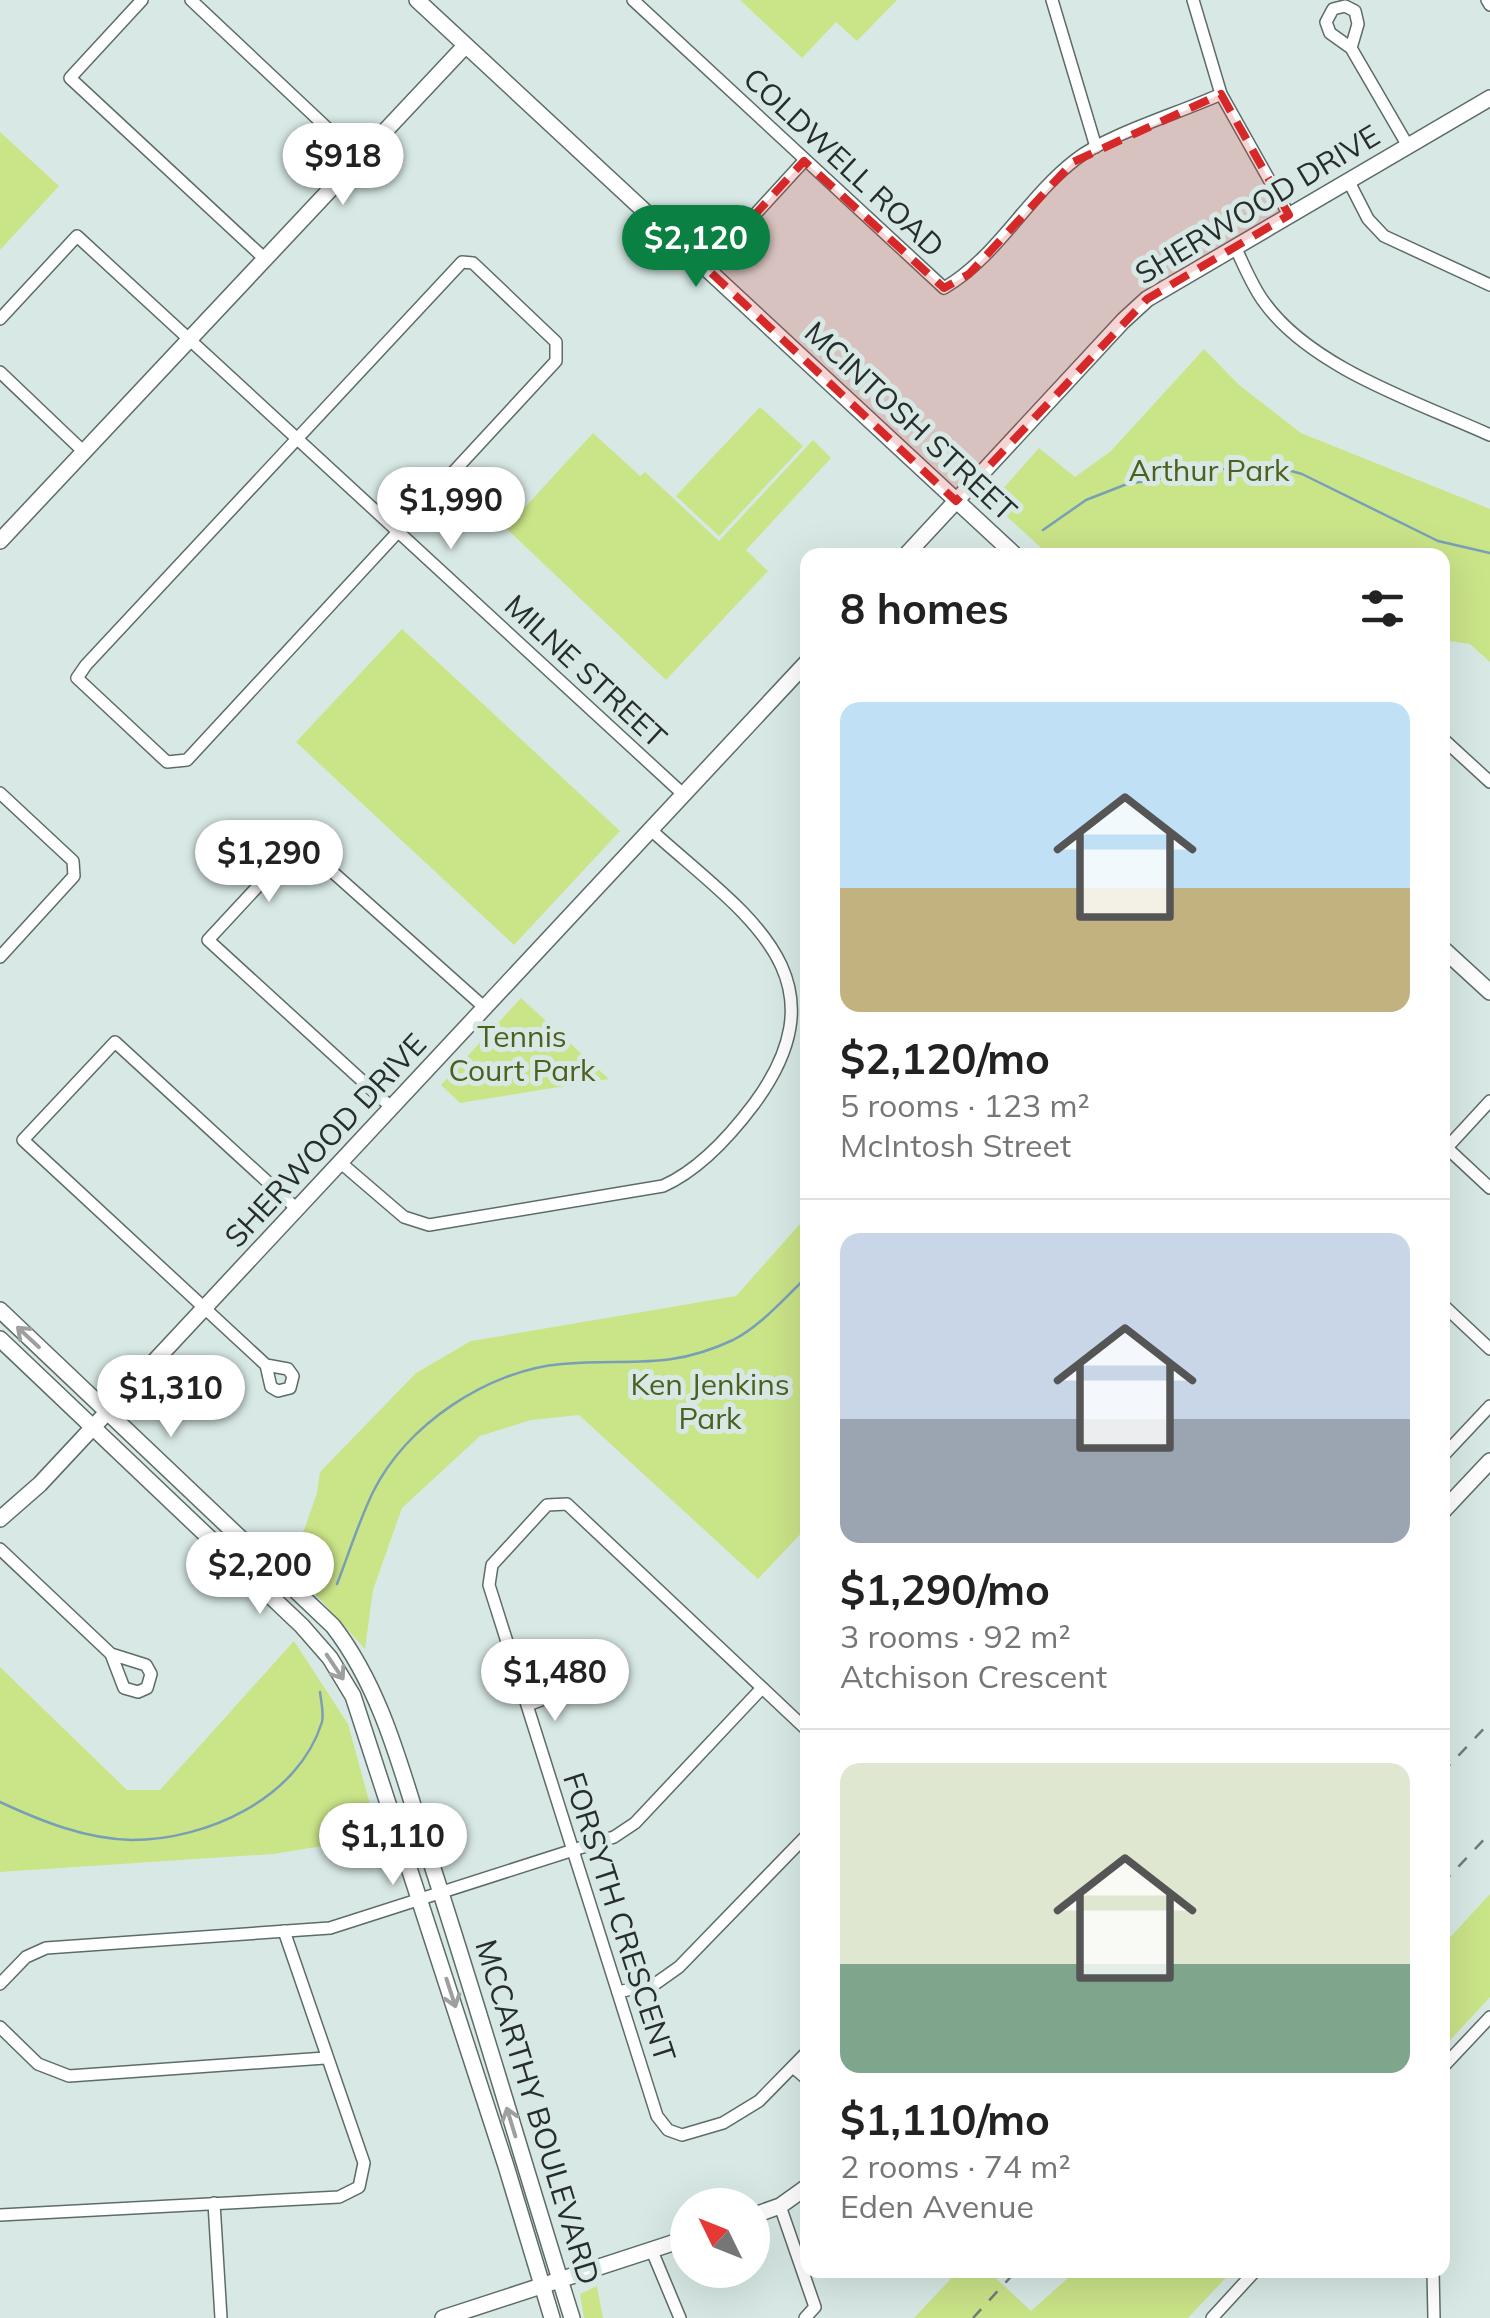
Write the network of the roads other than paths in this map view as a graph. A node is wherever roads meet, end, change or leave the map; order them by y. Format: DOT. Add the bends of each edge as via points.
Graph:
graph roads {
  1 [pos="142,0"];
  2 [pos="190,0"];
  3 [pos="417,0"];
  4 [pos="633,0"];
  5 [pos="1052,0"];
  6 [pos="1193,0"];
  7 [pos="465,46"];
  8 [pos="1351,48"];
  9 [pos="1221,94"];
  10 [pos="1490,98"];
  11 [pos="1096,146"];
  12 [pos="1408,146"];
  13 [pos="358,158"];
  14 [pos="804,161"];
  15 [pos="1348,180"];
  16 [pos="1289,215"];
  17 [pos="1235,247"];
  18 [pos="266,259"];
  19 [pos="706,268"];
  20 [pos="1490,284"];
  21 [pos="0,319"];
  22 [pos="189,341"];
  23 [pos="0,372"];
  24 [pos="1490,435"];
  25 [pos="297,437"];
  26 [pos="85,453"];
  27 [pos="956,500"];
  28 [pos="399,532"];
  29 [pos="0,541"];
  30 [pos="912,548"];
  31 [pos="1007,548"];
  32 [pos="800,670"];
  33 [pos="1450,745"];
  34 [pos="1490,782"];
  35 [pos="0,794"];
  36 [pos="684,795"];
  37 [pos="651,830"];
  38 [pos="1450,955"];
  39 [pos="0,958"];
  40 [pos="1490,992"];
  41 [pos="485,1008"];
  42 [pos="1490,1101"];
  43 [pos="392,1108"];
  44 [pos="1450,1145"];
  45 [pos="1450,1154"];
  46 [pos="341,1163"];
  47 [pos="1490,1188"];
  48 [pos="296,1209"];
  49 [pos="205,1308"];
  50 [pos="0,1310"];
  51 [pos="1450,1312"];
  52 [pos="0,1339"];
  53 [pos="1490,1350"];
  54 [pos="266,1365"];
  55 [pos="1490,1406"];
  56 [pos="108,1410"];
  57 [pos="93,1426"];
  58 [pos="1450,1448"];
  59 [pos="1490,1462"];
  60 [pos="1450,1504"];
  61 [pos="0,1520"];
  62 [pos="0,1549"];
  63 [pos="111,1654"];
  64 [pos="762,1688"];
  65 [pos="554,1694"];
  66 [pos="528,1704"];
  67 [pos="800,1724"];
  68 [pos="800,1842"];
  69 [pos="574,1851"];
  70 [pos="442,1894"];
  71 [pos="421,1900"];
  72 [pos="284,1931"];
  73 [pos="0,1984"];
  74 [pos="618,1992"];
  75 [pos="1490,2017"];
  76 [pos="0,2028"];
  77 [pos="325,2058"];
  78 [pos="800,2060"];
  79 [pos="1450,2060"];
  80 [pos="793,2067"];
  81 [pos="800,2073"];
  82 [pos="800,2192"];
  83 [pos="214,2203"];
  84 [pos="780,2206"];
  85 [pos="770,2210"];
  86 [pos="0,2215"];
  87 [pos="670,2244"];
  88 [pos="652,2251"];
  89 [pos="800,2264"];
  90 [pos="805,2278"];
  91 [pos="1249,2278"];
  92 [pos="1433,2278"];
  93 [pos="560,2282"];
  94 [pos="543,2288"];
  95 [pos="221,2318"];
  96 [pos="443,2318"];
  97 [pos="552,2318"];
  98 [pos="572,2318"];
  99 [pos="680,2318"];
  100 [pos="806,2318"];
  101 [pos="1212,2318"];
  102 [pos="1434,2318"];
  1 -- 18 [label="street" via="70,78"];
  2 -- 13 [label="street"];
  3 -- 7 [label="street, MCINTOSH STREET"];
  4 -- 14 [label="street, COLDWELL ROAD"];
  5 -- 11 [label="street"];
  6 -- 9 [label="street"];
  7 -- 13 [label="street"];
  7 -- 19 [label="street, MCINTOSH STREET"];
  8 -- 12 [label="street"];
  9 -- 11 [label="street, COLDWELL ROAD"];
  9 -- 16 [label="street"];
  10 -- 12 [label="street, SHERWOOD DRIVE"];
  11 -- 14 [label="street, COLDWELL ROAD" via="1072,162 969,274 944,288"];
  12 -- 15 [label="street, SHERWOOD DRIVE"];
  13 -- 18 [label="street"];
  14 -- 19 [label="street"];
  15 -- 16 [label="street, SHERWOOD DRIVE"];
  15 -- 20 [label="street" via="1384,236"];
  16 -- 17 [label="street, SHERWOOD DRIVE"];
  17 -- 24 [label="street" via="1263,302 1326,360"];
  17 -- 27 [label="street, SHERWOOD DRIVE" via="1122,321"];
  18 -- 22 [label="street"];
  19 -- 27 [label="street, MCINTOSH STREET"];
  21 -- 22 [label="street, MILNE STREET" via="77,236"];
  22 -- 25 [label="street, MILNE STREET"];
  22 -- 26 [label="street"];
  23 -- 26 [label="street"];
  25 -- 28 [label="street, MILNE STREET"];
  25 -- 28 [label="street" via="451,270 473,263 556,342 556,360"];
  25 -- 28 [label="street" via="86,665 77,678 84,688 167,762 187,760"];
  26 -- 29 [label="street"];
  27 -- 30 [label="street, SHERWOOD DRIVE"];
  27 -- 31 [label="street, MCINTOSH STREET"];
  28 -- 36 [label="street, MILNE STREET"];
  32 -- 36 [label="street, SHERWOOD DRIVE"];
  33 -- 34 [label="street"];
  35 -- 39 [label="street" via="73,861 74,876"];
  36 -- 37 [label="street, SHERWOOD DRIVE"];
  37 -- 41 [label="street, SHERWOOD DRIVE"];
  37 -- 46 [label="street" via="760,929 784,968 792,1012 786,1045 747,1113 688,1174 663,1186 430,1225 404,1217"];
  38 -- 40 [label="street"];
  41 -- 43 [label="street, SHERWOOD DRIVE"];
  41 -- 43 [label="street" via="300,842 208,940"];
  42 -- 44 [label="street"];
  43 -- 46 [label="street, SHERWOOD DRIVE"];
  45 -- 47 [label="street"];
  46 -- 48 [label="street, SHERWOOD DRIVE"];
  48 -- 49 [label="street, SHERWOOD DRIVE"];
  48 -- 49 [label="street" via="114,1042 23,1140"];
  49 -- 54 [label="street"];
  49 -- 56 [label="street, SHERWOOD DRIVE"];
  56 -- 50 [label="street, MCCARTHY BOULEVARD, one-way"];
  51 -- 53 [label="street"];
  52 -- 57 [label="street, MCCARTHY BOULEVARD"];
  55 -- 58 [label="street"];
  56 -- 57 [label="street, SHERWOOD DRIVE"];
  56 -- 70 [label="street, MCCARTHY BOULEVARD" via="345,1641 376,1696"];
  57 -- 61 [label="street, SHERWOOD DRIVE"];
  57 -- 71 [label="street, MCCARTHY BOULEVARD, one-way" via="330,1658 354,1696"];
  59 -- 60 [label="street"];
  62 -- 63 [label="street"];
  64 -- 66 [label="street, FORSYTH CRESCENT" via="567,1504 547,1505 492,1564 489,1584"];
  64 -- 67 [label="street, FORSYTH CRESCENT"];
  64 -- 69 [label="street" via="635,1823"];
  65 -- 66 [label="street"];
  66 -- 69 [label="street, FORSYTH CRESCENT"];
  68 -- 74 [label="street" via="678,1967 655,1984"];
  69 -- 70 [label="street"];
  69 -- 74 [label="street, FORSYTH CRESCENT"];
  70 -- 71 [label="street"];
  93 -- 70 [label="street, MCCARTHY BOULEVARD, one-way"];
  71 -- 72 [label="street" via="330,1928"];
  71 -- 94 [label="street, MCCARTHY BOULEVARD, one-way"];
  72 -- 73 [label="street" via="46,1948 26,1957"];
  72 -- 77 [label="street"];
  74 -- 80 [label="street, FORSYTH CRESCENT" via="657,2116 668,2130 682,2135 723,2123 759,2101"];
  75 -- 79 [label="street"];
  76 -- 77 [label="street" via="38,2064 69,2076"];
  77 -- 83 [label="street" via="364,2163 359,2188 338,2198"];
  78 -- 80 [label="street, FORSYTH CRESCENT"];
  80 -- 81 [label="street"];
  82 -- 84 [label="street"];
  83 -- 86 [label="street"];
  83 -- 95 [label="street"];
  84 -- 85 [label="street"];
  84 -- 89 [label="street"];
  87 -- 88 [label="street"];
  88 -- 93 [label="street"];
  88 -- 99 [label="street"];
  90 -- 100 [label="street" via="815,2307"];
  91 -- 101 [label="street"];
  92 -- 102 [label="street"];
  93 -- 94 [label="street"];
  93 -- 98 [label="street, MCCARTHY BOULEVARD"];
  94 -- 96 [label="street"];
  94 -- 97 [label="street, MCCARTHY BOULEVARD"];
}
